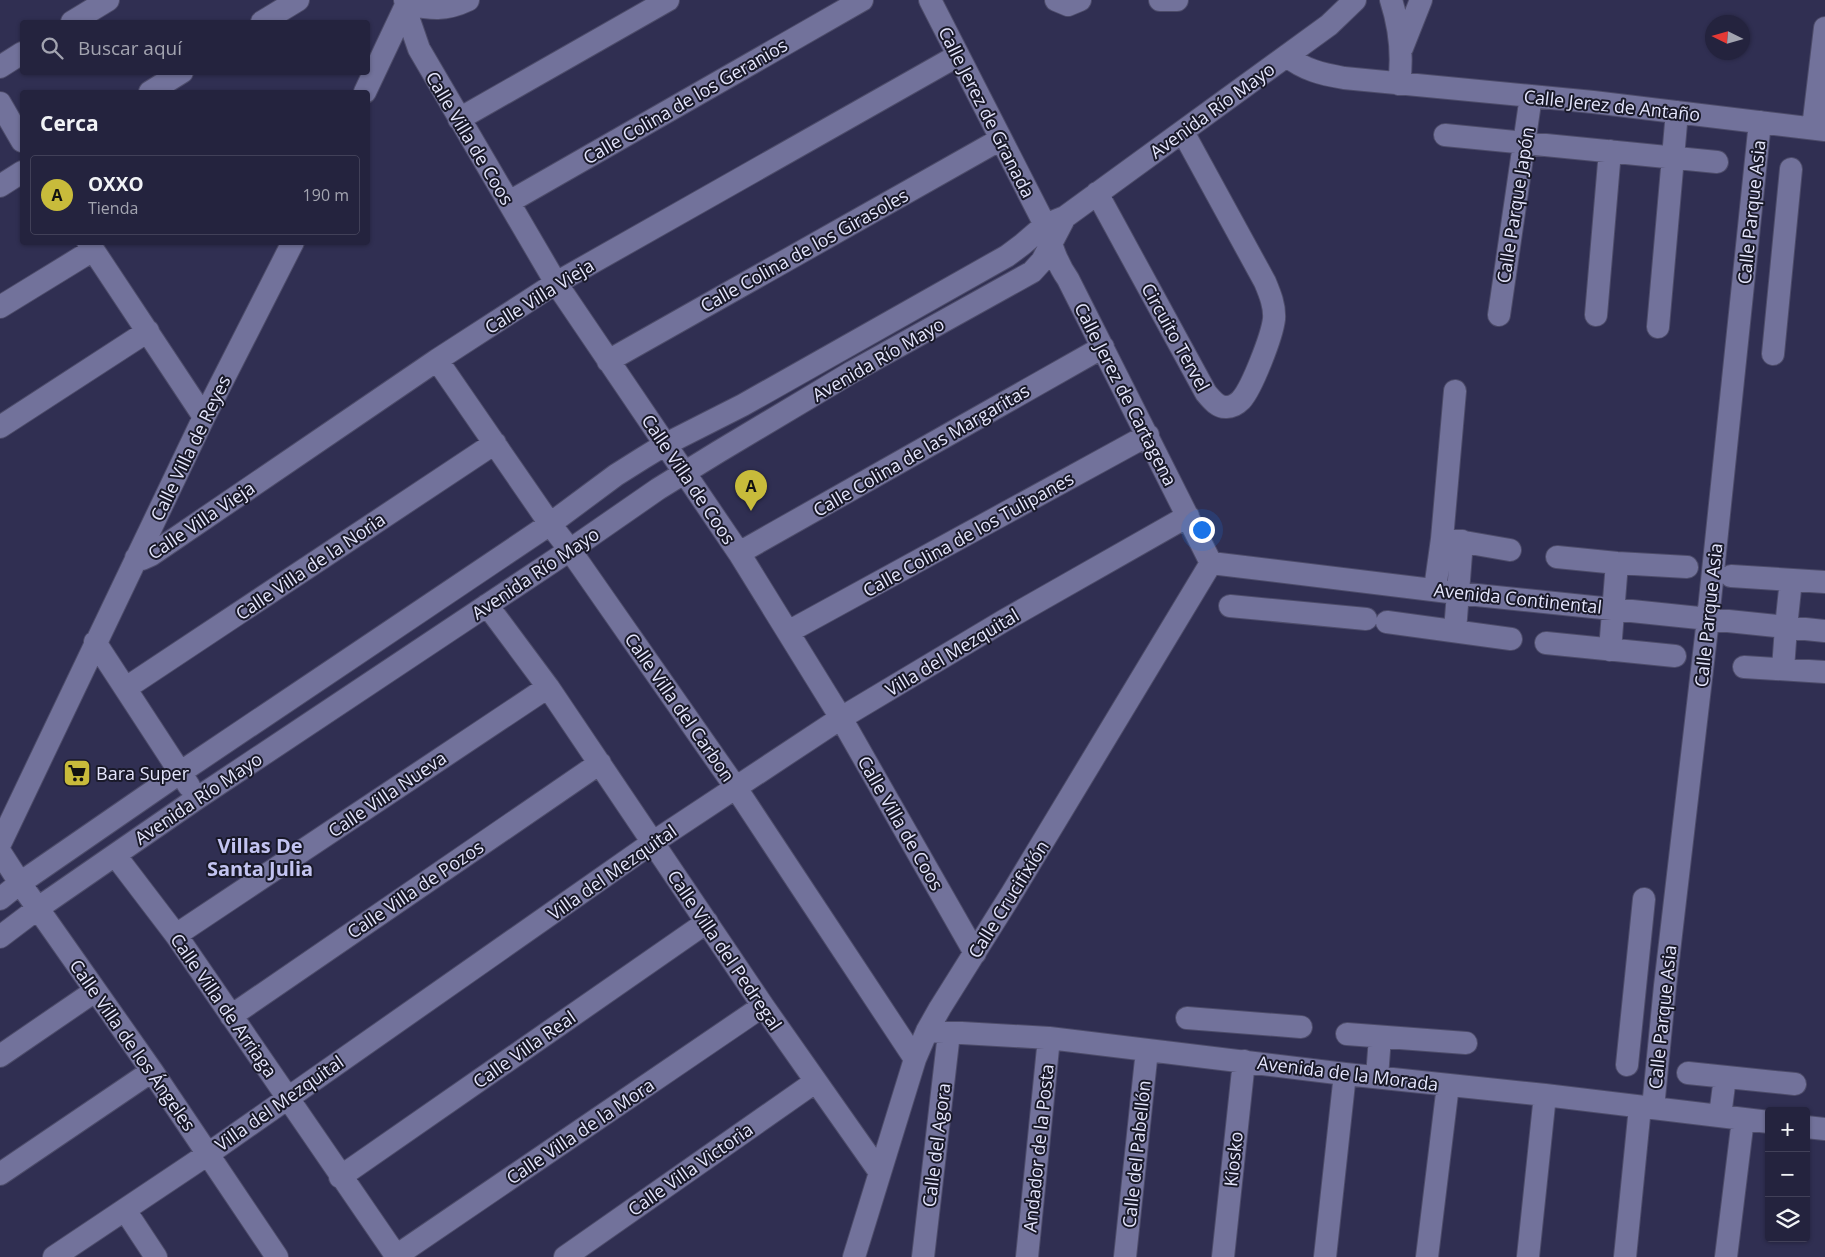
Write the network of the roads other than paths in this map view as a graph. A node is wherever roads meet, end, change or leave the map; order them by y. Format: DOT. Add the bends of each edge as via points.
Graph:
graph roads {
  1 [pos="108,0"];
  2 [pos="298,0"];
  3 [pos="468,0"];
  4 [pos="668,0"];
  5 [pos="862,0"];
  6 [pos="930,0"];
  7 [pos="1056,0"];
  8 [pos="1080,0"];
  9 [pos="1160,0"];
  10 [pos="1176,0"];
  11 [pos="1355,0"];
  12 [pos="1392,0"];
  13 [pos="1421,0"];
  14 [pos="407,1"];
  15 [pos="75,20"];
  16 [pos="265,20"];
  17 [pos="1825,28"];
  18 [pos="1400,51"];
  19 [pos="20,54"];
  20 [pos="957,56"];
  21 [pos="1287,56"];
  22 [pos="0,67"];
  23 [pos="177,75"];
  24 [pos="1399,84"];
  25 [pos="153,90"];
  26 [pos="366,90"];
  27 [pos="1531,96"];
  28 [pos="0,104"];
  29 [pos="1677,112"];
  30 [pos="459,119"];
  31 [pos="1760,122"];
  32 [pos="1819,129"];
  33 [pos="1183,132"];
  34 [pos="1446,134"];
  35 [pos="20,138"];
  36 [pos="1001,139"];
  37 [pos="1525,143"];
  38 [pos="1610,151"];
  39 [pos="1673,158"];
  40 [pos="1717,162"];
  41 [pos="1790,169"];
  42 [pos="20,173"];
  43 [pos="0,186"];
  44 [pos="1097,193"];
  45 [pos="509,202"];
  46 [pos="1053,228"];
  47 [pos="291,245"];
  48 [pos="90,246"];
  49 [pos="1745,267"];
  50 [pos="1781,270"];
  51 [pos="556,283"];
  52 [pos="0,307"];
  53 [pos="1499,314"];
  54 [pos="1596,315"];
  55 [pos="1658,327"];
  56 [pos="148,331"];
  57 [pos="1103,347"];
  58 [pos="1773,354"];
  59 [pos="437,360"];
  60 [pos="608,361"];
  61 [pos="1455,392"];
  62 [pos="204,417"];
  63 [pos="0,427"];
  64 [pos="1148,435"];
  65 [pos="495,443"];
  66 [pos="666,444"];
  67 [pos="685,472"];
  68 [pos="1188,516"];
  69 [pos="550,524"];
  70 [pos="1452,540"];
  71 [pos="570,550"];
  72 [pos="1510,550"];
  73 [pos="739,553"];
  74 [pos="1557,557"];
  75 [pos="136,558"];
  76 [pos="1211,563"];
  77 [pos="1617,563"];
  78 [pos="1687,567"];
  79 [pos="1306,575"];
  80 [pos="1731,576"];
  81 [pos="1791,580"];
  82 [pos="1825,582"];
  83 [pos="1435,589"];
  84 [pos="1457,593"];
  85 [pos="487,605"];
  86 [pos="1230,606"];
  87 [pos="1612,609"];
  88 [pos="1304,612"];
  89 [pos="1708,619"];
  90 [pos="1786,627"];
  91 [pos="1455,631"];
  92 [pos="1825,631"];
  93 [pos="788,632"];
  94 [pos="1511,639"];
  95 [pos="95,642"];
  96 [pos="1546,643"];
  97 [pos="1610,650"];
  98 [pos="1675,656"];
  99 [pos="1744,666"];
  100 [pos="1783,668"];
  101 [pos="1825,672"];
  102 [pos="548,687"];
  103 [pos="126,688"];
  104 [pos="841,718"];
  105 [pos="600,763"];
  106 [pos="181,772"];
  107 [pos="736,788"];
  108 [pos="196,798"];
  109 [pos="652,843"];
  110 [pos="0,844"];
  111 [pos="0,852"];
  112 [pos="115,855"];
  113 [pos="20,884"];
  114 [pos="0,899"];
  115 [pos="1644,899"];
  116 [pos="38,908"];
  117 [pos="707,922"];
  118 [pos="176,935"];
  119 [pos="0,937"];
  120 [pos="975,953"];
  121 [pos="1636,983"];
  122 [pos="1665,986"];
  123 [pos="95,991"];
  124 [pos="763,1006"];
  125 [pos="230,1016"];
  126 [pos="1186,1018"];
  127 [pos="1225,1021"];
  128 [pos="1301,1027"];
  129 [pos="927,1031"];
  130 [pos="950,1033"];
  131 [pos="1347,1034"];
  132 [pos="1380,1037"];
  133 [pos="1049,1038"];
  134 [pos="1466,1043"];
  135 [pos="1147,1050"];
  136 [pos="0,1056"];
  137 [pos="916,1059"];
  138 [pos="1233,1060"];
  139 [pos="1627,1066"];
  140 [pos="152,1071"];
  141 [pos="1345,1074"];
  142 [pos="1688,1074"];
  143 [pos="1377,1077"];
  144 [pos="1725,1077"];
  145 [pos="815,1082"];
  146 [pos="1795,1084"];
  147 [pos="1448,1085"];
  148 [pos="1545,1095"];
  149 [pos="287,1097"];
  150 [pos="1646,1107"];
  151 [pos="1720,1116"];
  152 [pos="1743,1119"];
  153 [pos="1765,1122"];
  154 [pos="1810,1127"];
  155 [pos="1825,1129"];
  156 [pos="208,1154"];
  157 [pos="879,1171"];
  158 [pos="0,1174"];
  159 [pos="340,1177"];
  160 [pos="125,1210"];
  161 [pos="54,1257"];
  162 [pos="156,1257"];
  163 [pos="278,1257"];
  164 [pos="397,1257"];
  165 [pos="566,1257"];
  166 [pos="854,1257"];
  167 [pos="923,1257"];
  168 [pos="1027,1257"];
  169 [pos="1125,1257"];
  170 [pos="1223,1257"];
  171 [pos="1325,1257"];
  172 [pos="1426,1257"];
  173 [pos="1528,1257"];
  174 [pos="1625,1257"];
  175 [pos="1726,1257"];
  1 -- 15 [label="street"];
  2 -- 16 [label="street"];
  3 -- 14 [label="street" via="445,8"];
  4 -- 30 [label="street"];
  5 -- 45 [label="street, Calle Colina de los Geranios"];
  6 -- 20 [label="street, Calle Jerez de Granada"];
  7 -- 8 [label="street" via="1068,4"];
  9 -- 10 [label="street"];
  11 -- 21 [label="street, Avenida Río Mayo"];
  12 -- 18 [label="street" via="1400,31"];
  13 -- 18 [label="street"];
  14 -- 26 [label="street"];
  14 -- 30 [label="street, Calle Villa de Coos" via="418,49"];
  17 -- 32 [label="street"];
  18 -- 24 [label="street"];
  19 -- 22 [label="street"];
  20 -- 36 [label="street, Calle Jerez de Granada"];
  20 -- 51 [label="street, Calle Villa Vieja"];
  21 -- 24 [label="street, Calle Jerez de Antaño" via="1310,70 1344,78"];
  21 -- 33 [label="street, Avenida Río Mayo"];
  23 -- 25 [label="street"];
  24 -- 27 [label="street, Calle Jerez de Antaño"];
  27 -- 29 [label="street, Calle Jerez de Antaño"];
  27 -- 37 [label="street, Calle Parque Japón"];
  28 -- 35 [label="street"];
  29 -- 31 [label="street, Calle Jerez de Antaño"];
  29 -- 39 [label="street"];
  30 -- 45 [label="street, Calle Villa de Coos"];
  31 -- 32 [label="street, Calle Jerez de Antaño"];
  31 -- 49 [label="street, Calle Parque Asia"];
  33 -- 44 [label="street, Avenida Río Mayo"];
  33 -- 44 [label="street, Circuito Tervel" via="1265,282 1274,306 1268,343 1246,392 1233,406 1220,406 1206,393"];
  34 -- 37 [label="street"];
  36 -- 46 [label="street, Calle Jerez de Granada"];
  36 -- 60 [label="street, Calle Colina de los Girasoles"];
  37 -- 38 [label="street"];
  37 -- 53 [label="street, Calle Parque Japón"];
  38 -- 39 [label="street"];
  38 -- 54 [label="street"];
  39 -- 40 [label="street"];
  39 -- 55 [label="street"];
  41 -- 50 [label="street"];
  42 -- 43 [label="street"];
  44 -- 46 [label="street, Avenida Río Mayo"];
  45 -- 51 [label="street, Calle Villa de Coos"];
  46 -- 57 [label="street, Calle Jerez de Cartagena" via="1060,268"];
  46 -- 66 [label="street, Avenida Río Mayo" via="743,405"];
  46 -- 67 [label="street, Avenida Río Mayo" via="1042,261 1032,272 852,372"];
  47 -- 62 [label="street, Calle Villa de Reyes"];
  48 -- 52 [label="street"];
  48 -- 56 [label="street"];
  49 -- 50 [label="street"];
  49 -- 89 [label="street, Calle Parque Asia"];
  50 -- 58 [label="street"];
  51 -- 59 [label="street, Calle Villa Vieja"];
  51 -- 60 [label="street, Calle Villa de Coos"];
  56 -- 62 [label="street"];
  56 -- 63 [label="street"];
  57 -- 64 [label="street, Calle Jerez de Cartagena"];
  57 -- 73 [label="street, Calle Colina de las Margaritas"];
  59 -- 65 [label="street, Calle Villa del Carbon"];
  59 -- 75 [label="street, Calle Villa Vieja" via="151,555"];
  60 -- 66 [label="street, Calle Villa de Coos"];
  61 -- 70 [label="street"];
  62 -- 75 [label="street, Calle Villa de Reyes"];
  64 -- 68 [label="street, Calle Jerez de Cartagena"];
  64 -- 93 [label="street, Calle Colina de los Tulipanes"];
  65 -- 69 [label="street, Calle Villa del Carbon"];
  65 -- 103 [label="street, Calle Villa de la Noria"];
  66 -- 67 [label="street, Calle Villa de Coos"];
  66 -- 69 [label="street, Avenida Río Mayo" via="616,475"];
  67 -- 71 [label="street, Avenida Río Mayo"];
  67 -- 73 [label="street, Calle Villa de Coos"];
  68 -- 76 [label="street, Calle Jerez de Cartagena"];
  68 -- 104 [label="street, Villa del Mezquital"];
  69 -- 71 [label="street, Calle Villa del Carbon"];
  69 -- 106 [label="street, Avenida Río Mayo"];
  70 -- 72 [label="street"];
  70 -- 83 [label="street"];
  70 -- 84 [label="street"];
  71 -- 85 [label="street, Avenida Río Mayo"];
  71 -- 107 [label="street, Calle Villa del Carbon"];
  73 -- 93 [label="street, Calle Villa de Coos"];
  74 -- 77 [label="street"];
  75 -- 95 [label="street, Calle Villa de Reyes"];
  76 -- 79 [label="street, Avenida Continental"];
  76 -- 120 [label="street, Calle Crucifixión"];
  77 -- 78 [label="street"];
  77 -- 87 [label="street"];
  79 -- 83 [label="street, Avenida Continental"];
  79 -- 88 [label="street"];
  80 -- 81 [label="street"];
  81 -- 82 [label="street"];
  81 -- 90 [label="street"];
  83 -- 84 [label="street, Avenida Continental"];
  84 -- 87 [label="street, Avenida Continental"];
  84 -- 91 [label="street"];
  85 -- 102 [label="street, Calle Villa del Pedregal"];
  85 -- 108 [label="street, Avenida Río Mayo"];
  86 -- 88 [label="street"];
  87 -- 89 [label="street, Avenida Continental"];
  87 -- 97 [label="street"];
  88 -- 91 [label="street"];
  89 -- 90 [label="street, Avenida Continental"];
  89 -- 122 [label="street, Calle Parque Asia"];
  90 -- 92 [label="street, Avenida Continental"];
  90 -- 100 [label="street"];
  91 -- 94 [label="street"];
  93 -- 104 [label="street, Calle Villa de Coos"];
  95 -- 103 [label="street"];
  95 -- 110 [label="street, Calle Villa de Reyes"];
  96 -- 97 [label="street"];
  97 -- 98 [label="street"];
  99 -- 100 [label="street"];
  100 -- 101 [label="street"];
  102 -- 105 [label="street, Calle Villa del Pedregal"];
  102 -- 118 [label="street, Calle Villa Nueva"];
  103 -- 106 [label="street"];
  104 -- 107 [label="street, Villa del Mezquital"];
  104 -- 120 [label="street, Calle Villa de Coos"];
  105 -- 109 [label="street, Calle Villa del Pedregal"];
  105 -- 125 [label="street, Calle Villa de Pozos"];
  106 -- 108 [label="street"];
  106 -- 113 [label="street, Avenida Río Mayo"];
  107 -- 109 [label="street, Villa del Mezquital"];
  107 -- 137 [label="street, Calle Villa del Carbon"];
  108 -- 112 [label="street, Avenida Río Mayo"];
  109 -- 117 [label="street, Calle Villa del Pedregal"];
  109 -- 149 [label="street, Villa del Mezquital"];
  111 -- 113 [label="street, Calle Villa de los Ángeles"];
  112 -- 116 [label="street, Avenida Río Mayo"];
  112 -- 118 [label="street, Calle Villa de Arriaga"];
  113 -- 114 [label="street, Avenida Río Mayo"];
  113 -- 116 [label="street, Calle Villa de los Ángeles"];
  115 -- 121 [label="street"];
  116 -- 119 [label="street, Avenida Río Mayo"];
  116 -- 123 [label="street, Calle Villa de los Ángeles"];
  117 -- 124 [label="street, Calle Villa del Pedregal"];
  117 -- 159 [label="street, Calle Villa Real"];
  118 -- 125 [label="street, Calle Villa de Arriaga"];
  120 -- 129 [label="street, Calle Crucifixión"];
  121 -- 122 [label="street"];
  121 -- 139 [label="street"];
  122 -- 150 [label="street, Calle Parque Asia"];
  123 -- 136 [label="street"];
  123 -- 140 [label="street, Calle Villa de los Ángeles"];
  124 -- 145 [label="street, Calle Villa del Pedregal"];
  124 -- 164 [label="street, Calle Villa de la Mora"];
  125 -- 149 [label="street, Calle Villa de Arriaga"];
  126 -- 127 [label="street"];
  127 -- 128 [label="street"];
  127 -- 138 [label="street, Kiosko"];
  129 -- 130 [label="street, Avenida de la Morada"];
  129 -- 137 [label="street, Calle Crucifixión"];
  130 -- 133 [label="street, Avenida de la Morada"];
  130 -- 167 [label="street, Calle del Agora"];
  131 -- 132 [label="street"];
  132 -- 134 [label="street"];
  132 -- 143 [label="street"];
  133 -- 135 [label="street, Avenida de la Morada"];
  133 -- 168 [label="street, Andador de la Posta"];
  135 -- 138 [label="street, Avenida de la Morada"];
  135 -- 169 [label="street, Calle del Pabellón"];
  137 -- 157 [label="street, Calle Crucifixión"];
  138 -- 141 [label="street, Avenida de la Morada"];
  138 -- 170 [label="street, Kiosko"];
  140 -- 156 [label="street, Calle Villa de los Ángeles"];
  140 -- 158 [label="street"];
  141 -- 143 [label="street, Avenida de la Morada"];
  141 -- 171 [label="street"];
  142 -- 144 [label="street"];
  143 -- 147 [label="street, Avenida de la Morada"];
  144 -- 146 [label="street"];
  144 -- 151 [label="street"];
  145 -- 157 [label="street, Calle Villa del Pedregal"];
  145 -- 165 [label="street, Calle Villa Victoria"];
  147 -- 148 [label="street, Avenida de la Morada"];
  147 -- 172 [label="street"];
  148 -- 150 [label="street, Avenida de la Morada"];
  148 -- 173 [label="street"];
  149 -- 156 [label="street, Villa del Mezquital"];
  149 -- 159 [label="street, Calle Villa de Arriaga"];
  150 -- 151 [label="street, Avenida de la Morada"];
  150 -- 174 [label="street, Calle Parque Asia"];
  151 -- 152 [label="street, Avenida de la Morada"];
  152 -- 153 [label="street, Avenida de la Morada"];
  152 -- 175 [label="street"];
  154 -- 155 [label="street"];
  156 -- 160 [label="street, Villa del Mezquital"];
  156 -- 163 [label="street, Calle Villa de los Ángeles"];
  157 -- 166 [label="street, Calle Crucifixión"];
  159 -- 164 [label="street, Calle Villa de Arriaga"];
  160 -- 161 [label="street, Villa del Mezquital"];
  160 -- 162 [label="street"];
}
